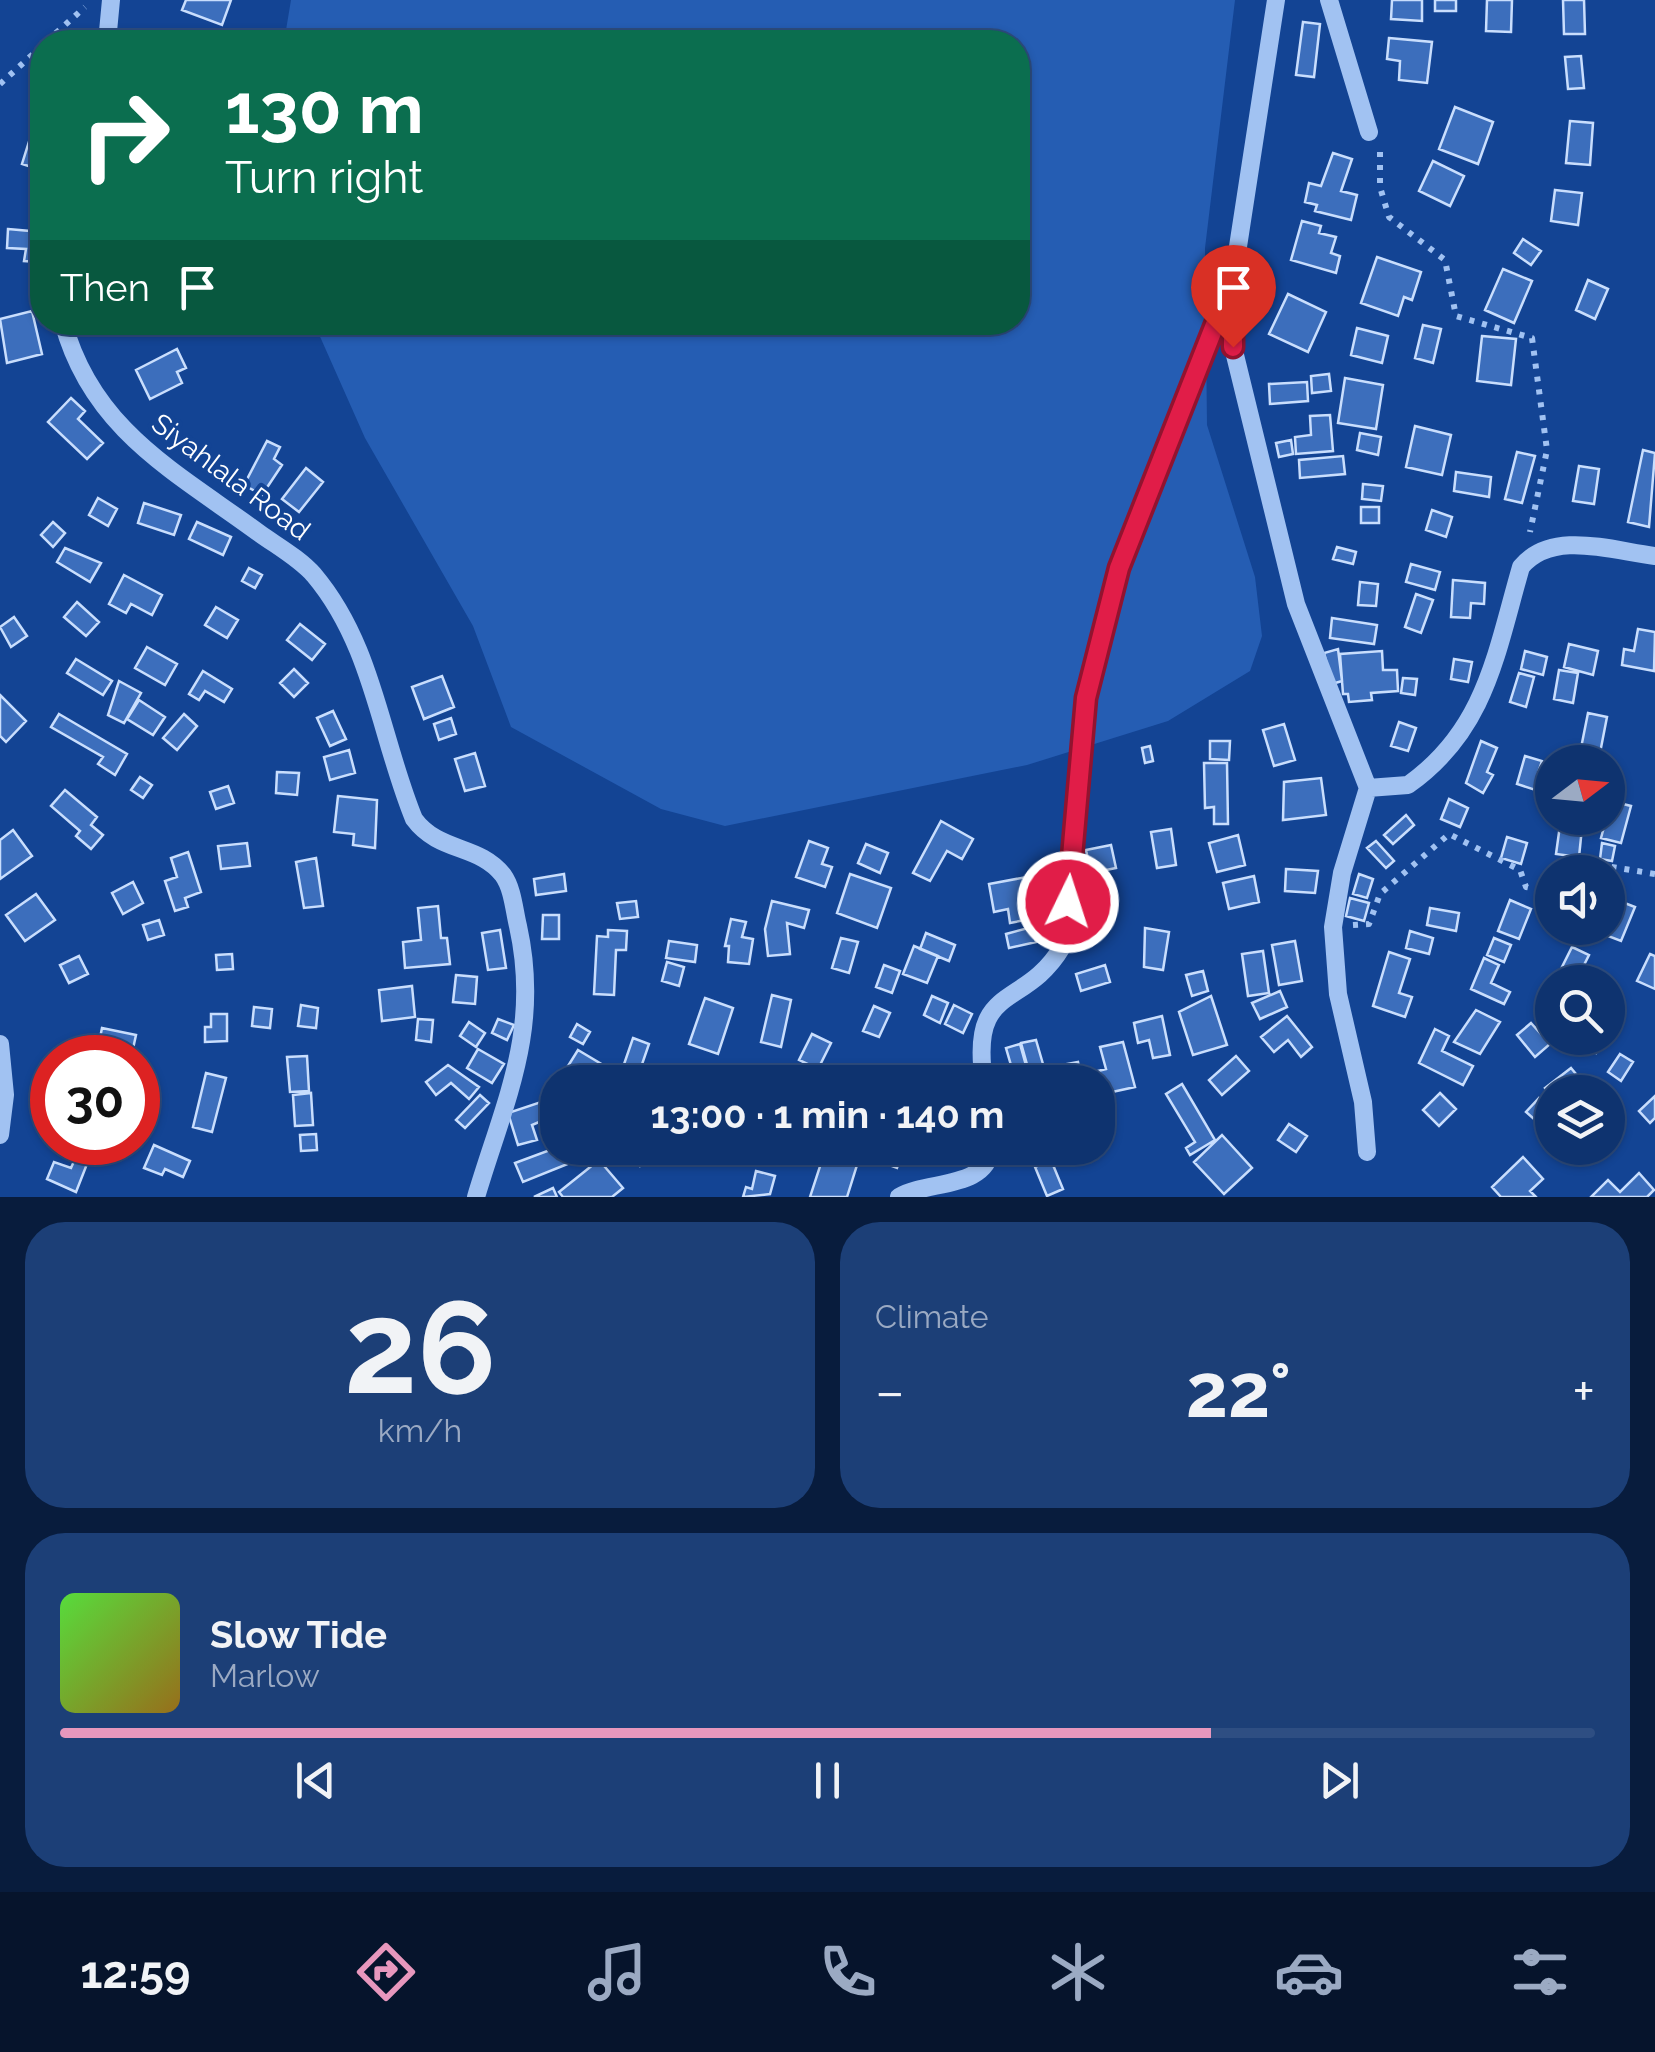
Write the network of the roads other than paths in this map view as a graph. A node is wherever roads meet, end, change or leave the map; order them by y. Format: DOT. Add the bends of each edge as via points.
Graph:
graph roads {
  1 [pos="111,0"];
  2 [pos="1276,0"];
  3 [pos="1329,0"];
  4 [pos="109,30"];
  5 [pos="1369,132"];
  6 [pos="1233,279"];
  7 [pos="68,335"];
  8 [pos="1655,556"];
  9 [pos="1368,788"];
  10 [pos="0,1044"];
  11 [pos="981,1065"];
  12 [pos="0,1134"];
  13 [pos="1366,1152"];
  14 [pos="986,1165"];
  15 [pos="476,1197"];
  16 [pos="899,1197"];
  1 -- 4 [label="street"];
  2 -- 6 [label="street"];
  3 -- 5 [label="street"];
  6 -- 9 [label="street" via="1236,372 1296,604"];
  6 -- 11 [label="street" via="1119,568 1086,698 1062,947 1053,962 988,1014 978,1048"];
  7 -- 15 [label="street, Siyahlala Road" via="83,379 117,424 164,467 310,570 336,602 362,653 414,819 433,840 490,862 510,888 521,941 526,1031"];
  8 -- 9 [label="street" via="1567,544 1534,553 1522,568 1468,728 1408,785"];
  9 -- 13 [label="street" via="1333,926"];
  10 -- 12 [label="street"];
  14 -- 16 [label="street" via="972,1176"];
}
